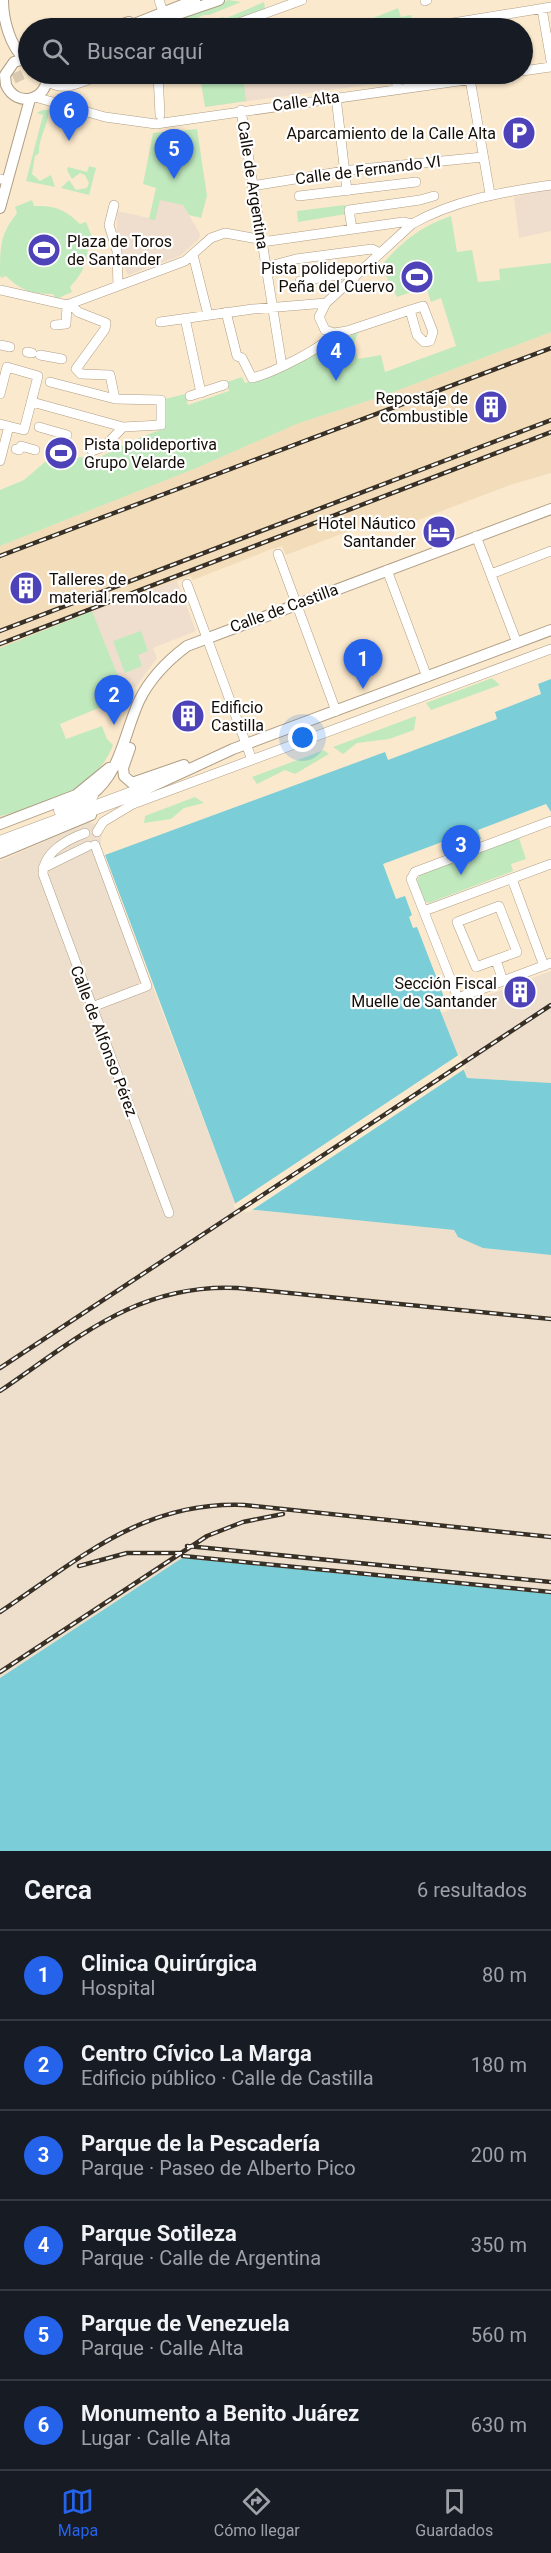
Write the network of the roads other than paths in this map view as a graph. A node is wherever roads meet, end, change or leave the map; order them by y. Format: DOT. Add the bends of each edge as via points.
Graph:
graph roads {
  1 [pos="3,0"];
  2 [pos="159,0"];
  3 [pos="195,0"];
  4 [pos="219,0"];
  5 [pos="302,0"];
  6 [pos="546,8"];
  7 [pos="163,12"];
  8 [pos="174,16"];
  9 [pos="497,16"];
  10 [pos="143,18"];
  11 [pos="148,18"];
  12 [pos="168,18"];
  13 [pos="170,18"];
  14 [pos="252,18"];
  15 [pos="484,18"];
  16 [pos="16,49"];
  17 [pos="18,61"];
  18 [pos="551,61"];
  19 [pos="14,62"];
  20 [pos="551,67"];
  21 [pos="533,69"];
  22 [pos="3,73"];
  23 [pos="47,84"];
  24 [pos="53,84"];
  25 [pos="74,84"];
  26 [pos="158,84"];
  27 [pos="397,84"];
  28 [pos="429,84"];
  29 [pos="471,84"];
  30 [pos="397,88"];
  31 [pos="8,93"];
  32 [pos="336,97"];
  33 [pos="34,102"];
  34 [pos="242,110"];
  35 [pos="160,115"];
  36 [pos="176,121"];
  37 [pos="136,123"];
  38 [pos="483,156"];
  39 [pos="345,171"];
  40 [pos="0,181"];
  41 [pos="416,182"];
  42 [pos="551,184"];
  43 [pos="252,186"];
  44 [pos="347,191"];
  45 [pos="490,194"];
  46 [pos="299,196"];
  47 [pos="434,196"];
  48 [pos="114,205"];
  49 [pos="0,208"];
  50 [pos="411,224"];
  51 [pos="352,229"];
  52 [pos="261,241"];
  53 [pos="380,253"];
  54 [pos="193,255"];
  55 [pos="266,267"];
  56 [pos="355,278"];
  57 [pos="300,280"];
  58 [pos="118,286"];
  59 [pos="0,290"];
  60 [pos="326,303"];
  61 [pos="69,304"];
  62 [pos="273,307"];
  63 [pos="410,310"];
  64 [pos="226,312"];
  65 [pos="208,315"];
  66 [pos="185,318"];
  67 [pos="160,322"];
  68 [pos="55,325"];
  69 [pos="334,333"];
  70 [pos="0,345"];
  71 [pos="10,348"];
  72 [pos="33,353"];
  73 [pos="62,359"];
  74 [pos="282,366"];
  75 [pos="86,374"];
  76 [pos="43,380"];
  77 [pos="224,385"];
  78 [pos="86,392"];
  79 [pos="201,393"];
  80 [pos="0,394"];
  81 [pos="190,396"];
  82 [pos="115,399"];
  83 [pos="32,402"];
  84 [pos="4,425"];
  85 [pos="32,426"];
  86 [pos="123,427"];
  87 [pos="67,435"];
  88 [pos="10,447"];
  89 [pos="35,450"];
  90 [pos="92,451"];
  91 [pos="0,461"];
  92 [pos="551,509"];
  93 [pos="476,536"];
  94 [pos="551,551"];
  95 [pos="278,554"];
  96 [pos="387,570"];
  97 [pos="491,574"];
  98 [pos="187,584"];
  99 [pos="296,604"];
  100 [pos="551,630"];
  101 [pos="206,637"];
  102 [pos="515,638"];
  103 [pos="551,649"];
  104 [pos="425,677"];
  105 [pos="147,688"];
  106 [pos="430,693"];
  107 [pos="336,711"];
  108 [pos="247,744"];
  109 [pos="230,751"];
  110 [pos="118,759"];
  111 [pos="252,760"];
  112 [pos="145,789"];
  113 [pos="91,795"];
  114 [pos="551,821"];
  115 [pos="2,825"];
  116 [pos="97,832"];
  117 [pos="85,833"];
  118 [pos="0,843"];
  119 [pos="0,853"];
  120 [pos="551,864"];
  121 [pos="43,868"];
  122 [pos="512,879"];
  123 [pos="424,911"];
  124 [pos="527,922"];
  125 [pos="508,929"];
  126 [pos="495,960"];
  127 [pos="547,965"];
  128 [pos="503,981"];
  129 [pos="92,1007"];
  130 [pos="169,1213"];
  1 -- 16 [label="main road"];
  2 -- 7 [label="street"];
  3 -- 7 [label="main road"];
  4 -- 8 [label="main road"];
  5 -- 14 [label="street"];
  6 -- 9 [label="street"];
  6 -- 18 [label="street"];
  7 -- 10 [label="main road"];
  7 -- 11 [label="main road"];
  8 -- 12 [label="main road"];
  8 -- 13 [label="main road"];
  9 -- 15 [label="street"];
  16 -- 19 [label="main road"];
  17 -- 19 [label="main road"];
  19 -- 22 [label="main road"];
  20 -- 21 [label="street"];
  22 -- 31 [label="main road"];
  23 -- 33 [label="main road"];
  24 -- 25 [label="street"];
  26 -- 35 [label="street"];
  27 -- 30 [label="street"];
  28 -- 30 [label="street, Calle Alta"];
  29 -- 38 [label="street"];
  30 -- 32 [label="street, Calle Alta"];
  31 -- 33 [label="main road"];
  31 -- 40 [label="main road" via="19,111"];
  32 -- 34 [label="street, Calle Alta"];
  32 -- 39 [label="street"];
  33 -- 37 [label="street, Calle Alta"];
  33 -- 49 [label="main road"];
  34 -- 36 [label="street, Calle Alta"];
  34 -- 43 [label="street, Calle de Argentina"];
  35 -- 36 [label="street"];
  35 -- 37 [label="street" via="152,122"];
  36 -- 37 [label="street, Calle Alta"];
  38 -- 39 [label="street, Calle de Fernando VI"];
  38 -- 45 [label="street"];
  39 -- 43 [label="street, Calle de Fernando VI"];
  39 -- 44 [label="street"];
  41 -- 44 [label="street"];
  42 -- 45 [label="street"];
  43 -- 52 [label="street, Calle de Argentina"];
  44 -- 46 [label="street"];
  45 -- 50 [label="street"];
  47 -- 51 [label="street" via="349,210"];
  48 -- 58 [label="street" via="109,225 117,250"];
  50 -- 51 [label="street"];
  50 -- 53 [label="street"];
  51 -- 52 [label="street"];
  52 -- 54 [label="street" via="225,233 211,238"];
  52 -- 55 [label="street, Calle de Argentina"];
  53 -- 55 [label="street" via="372,249"];
  53 -- 56 [label="street"];
  54 -- 58 [label="street"];
  54 -- 65 [label="street"];
  55 -- 62 [label="street, Calle de Argentina"];
  56 -- 57 [label="street" via="344,273"];
  56 -- 60 [label="street"];
  58 -- 61 [label="street"];
  59 -- 61 [label="street"];
  60 -- 62 [label="street"];
  60 -- 69 [label="street" via="320,321 325,330"];
  61 -- 68 [label="street" via="66,324"];
  61 -- 75 [label="street" via="78,312 103,320 106,326 77,364 76,371"];
  62 -- 64 [label="street"];
  62 -- 74 [label="street, Calle de Argentina"];
  63 -- 69 [label="street"];
  64 -- 65 [label="street"];
  64 -- 74 [label="street" via="237,356 242,358 252,378"];
  65 -- 66 [label="street"];
  66 -- 67 [label="street"];
  66 -- 79 [label="street"];
  69 -- 74 [label="street"];
  70 -- 71 [label="street"];
  72 -- 73 [label="street"];
  75 -- 78 [label="street"];
  75 -- 82 [label="street" via="110,375"];
  76 -- 78 [label="street"];
  76 -- 80 [label="street" via="7,367"];
  76 -- 83 [label="street"];
  77 -- 79 [label="street"];
  78 -- 82 [label="street"];
  79 -- 81 [label="street"];
  82 -- 86 [label="street" via="161,400 161,425"];
  83 -- 85 [label="street"];
  83 -- 86 [label="street"];
  84 -- 85 [label="street" via="24,430"];
  84 -- 88 [label="street"];
  85 -- 87 [label="street"];
  86 -- 90 [label="street" via="105,446"];
  88 -- 89 [label="street"];
  88 -- 91 [label="street"];
  92 -- 93 [label="main road, Calle de Castilla"];
  93 -- 96 [label="main road, Calle de Castilla"];
  93 -- 97 [label="street"];
  94 -- 97 [label="street"];
  95 -- 99 [label="street"];
  96 -- 99 [label="main road, Calle de Castilla"];
  96 -- 104 [label="street"];
  97 -- 102 [label="street"];
  98 -- 101 [label="street"];
  99 -- 101 [label="main road, Calle de Castilla"];
  99 -- 107 [label="street"];
  100 -- 102 [label="main road"];
  101 -- 105 [label="main road, Calle de Castilla" via="169,659"];
  101 -- 108 [label="street"];
  102 -- 104 [label="main road"];
  103 -- 106 [label="street"];
  104 -- 106 [label="street"];
  104 -- 107 [label="main road"];
  105 -- 109 [label="main road" via="123,768 127,780 132,783"];
  105 -- 110 [label="main road, Calle de Castilla" via="138,702"];
  106 -- 111 [label="street"];
  107 -- 108 [label="main road"];
  108 -- 109 [label="main road"];
  108 -- 111 [label="street"];
  109 -- 112 [label="main road"];
  110 -- 113 [label="main road, Calle de Castilla" via="105,783"];
  110 -- 115 [label="main road" via="85,790"];
  111 -- 116 [label="street" via="133,804 103,822"];
  112 -- 118 [label="highway"];
  112 -- 119 [label="main road"];
  113 -- 115 [label="highway" via="58,812"];
  114 -- 123 [label="street" via="415,872 411,879"];
  117 -- 121 [label="street" via="48,855"];
  120 -- 122 [label="street"];
  121 -- 129 [label="street, Calle de Alfonso Pérez"];
  121 -- 129 [label="street" via="92,845 147,986"];
  122 -- 123 [label="street"];
  122 -- 124 [label="street"];
  123 -- 128 [label="street" via="458,998"];
  124 -- 125 [label="street"];
  124 -- 127 [label="street"];
  125 -- 126 [label="street" via="517,952"];
  125 -- 126 [label="street" via="499,906 457,922 476,967"];
  126 -- 128 [label="street"];
  127 -- 128 [label="street"];
  129 -- 130 [label="street, Calle de Alfonso Pérez"];
}
